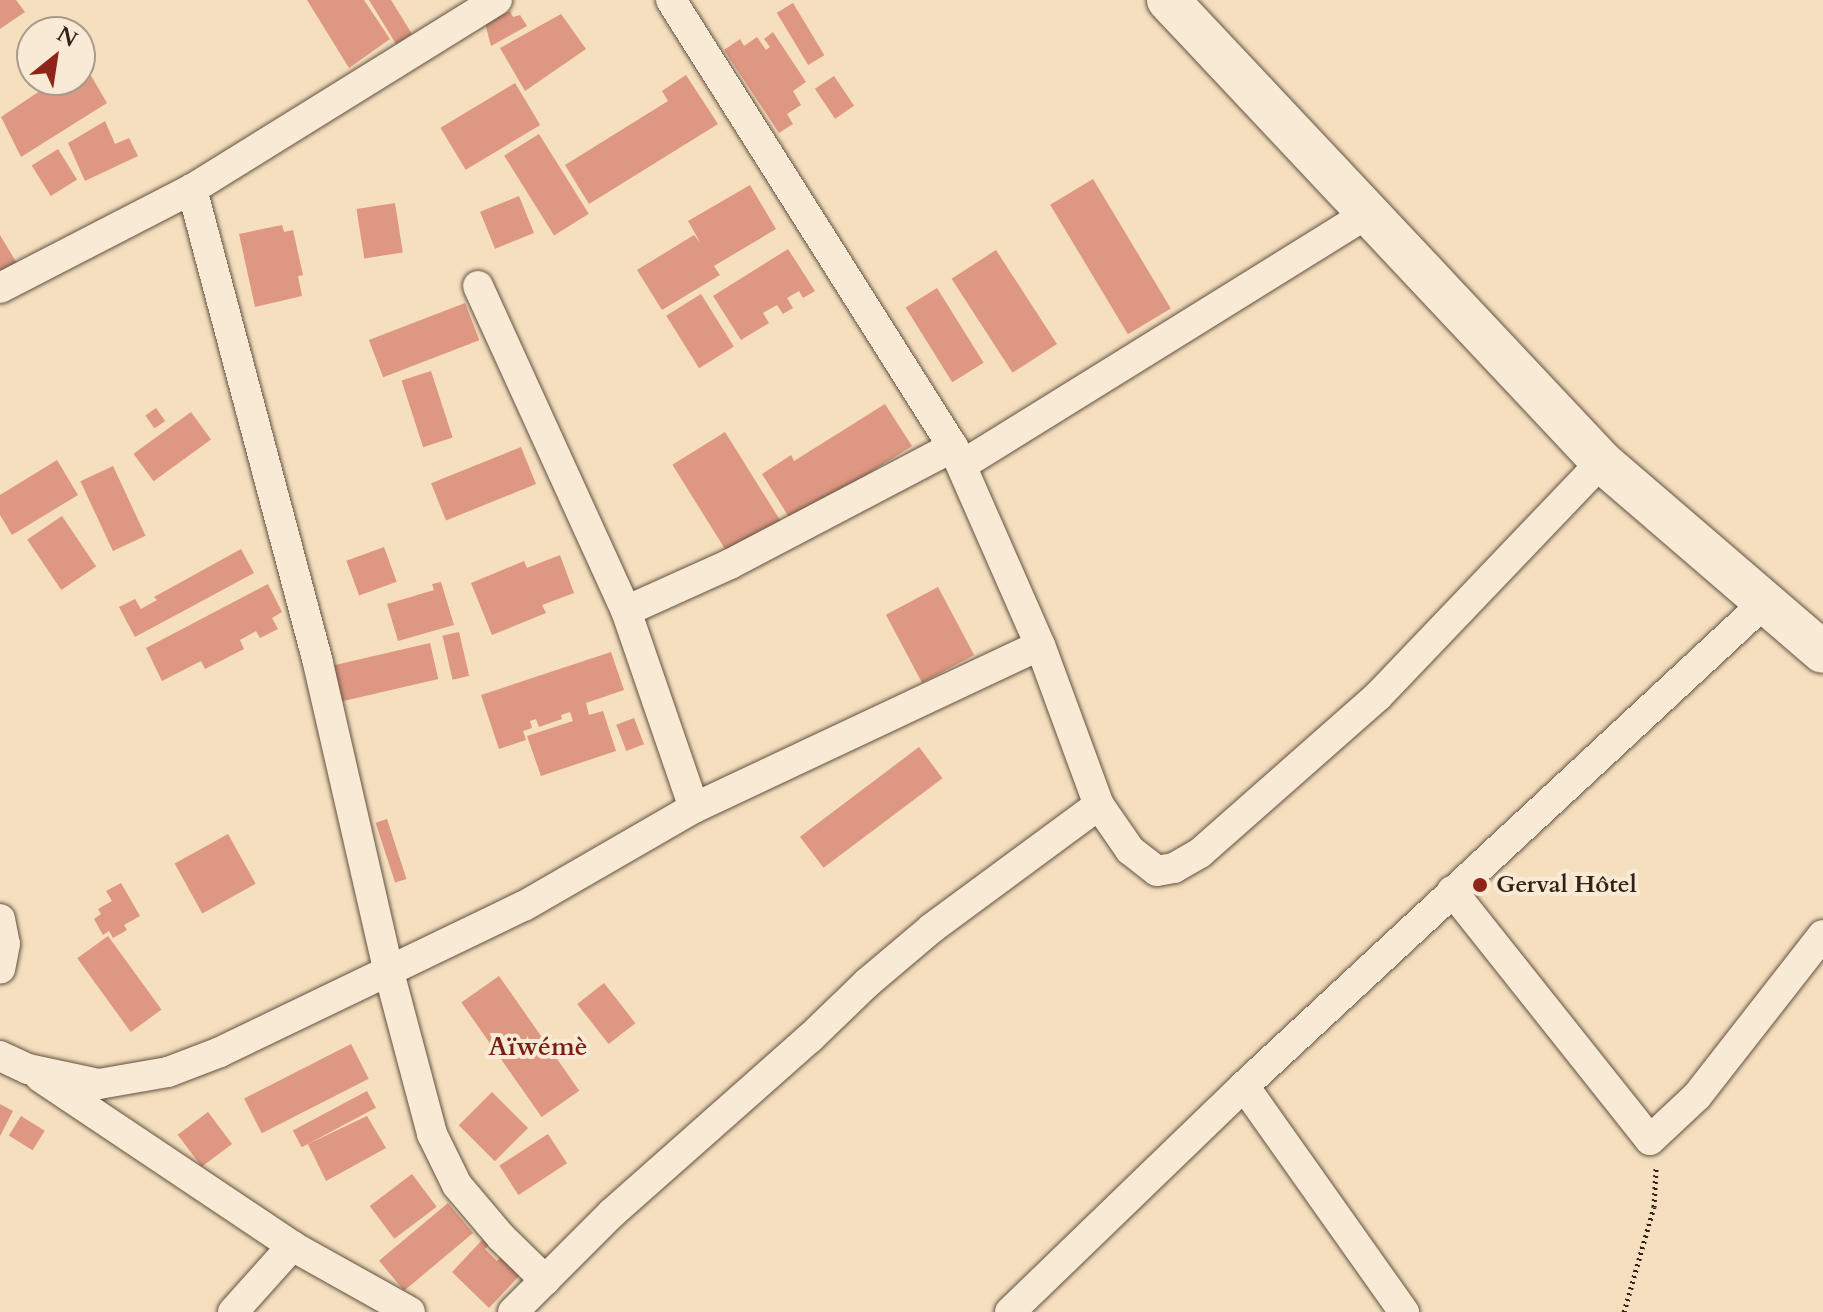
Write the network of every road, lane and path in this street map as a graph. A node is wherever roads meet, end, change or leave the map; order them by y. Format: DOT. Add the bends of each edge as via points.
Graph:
graph roads {
  1 [pos="497,0"];
  2 [pos="671,0"];
  3 [pos="1168,0"];
  4 [pos="192,189"];
  5 [pos="1368,213"];
  6 [pos="478,286"];
  7 [pos="0,288"];
  8 [pos="958,456"];
  9 [pos="1602,462"];
  10 [pos="1763,604"];
  11 [pos="626,611"];
  12 [pos="1040,645"];
  13 [pos="1823,652"];
  14 [pos="1099,805"];
  15 [pos="694,808"];
  16 [pos="1452,891"];
  17 [pos="0,919"];
  18 [pos="1823,935"];
  19 [pos="0,969"];
  20 [pos="389,972"];
  21 [pos="0,1056"];
  22 [pos="28,1069"];
  23 [pos="1244,1086"];
  24 [pos="1650,1140"];
  25 [pos="292,1246"];
  26 [pos="545,1280"];
  27 [pos="1021,1308"];
  28 [pos="233,1312"];
  29 [pos="410,1312"];
  30 [pos="513,1312"];
  31 [pos="1404,1312"];
  32 [pos="1624,1312"];
  1 -- 4 [label="street"];
  2 -- 8 [label="street"];
  3 -- 5 [label="street"];
  4 -- 7 [label="street"];
  4 -- 20 [label="street" via="318,663"];
  5 -- 8 [label="street"];
  5 -- 9 [label="street"];
  6 -- 11 [label="street"];
  8 -- 11 [label="street"];
  8 -- 12 [label="street"];
  9 -- 10 [label="street"];
  9 -- 14 [label="street" via="1378,696 1200,853 1157,871 1130,850"];
  10 -- 13 [label="street"];
  10 -- 16 [label="street"];
  11 -- 15 [label="street"];
  12 -- 14 [label="street"];
  12 -- 15 [label="street"];
  14 -- 26 [label="street" via="932,928 867,983"];
  15 -- 20 [label="street" via="524,906"];
  16 -- 23 [label="street"];
  16 -- 24 [label="street"];
  17 -- 19 [label="street" via="5,944"];
  18 -- 24 [label="street" via="1697,1096"];
  20 -- 22 [label="street" via="168,1072 99,1084"];
  20 -- 26 [label="street" via="432,1134 457,1185"];
  21 -- 22 [label="street"];
  22 -- 25 [label="street"];
  23 -- 27 [label="street"];
  23 -- 31 [label="street"];
  24 -- 32 [label="path" via="1656,1167 1654,1207"];
  25 -- 28 [label="street"];
  25 -- 29 [label="street"];
  26 -- 30 [label="street"];
}
